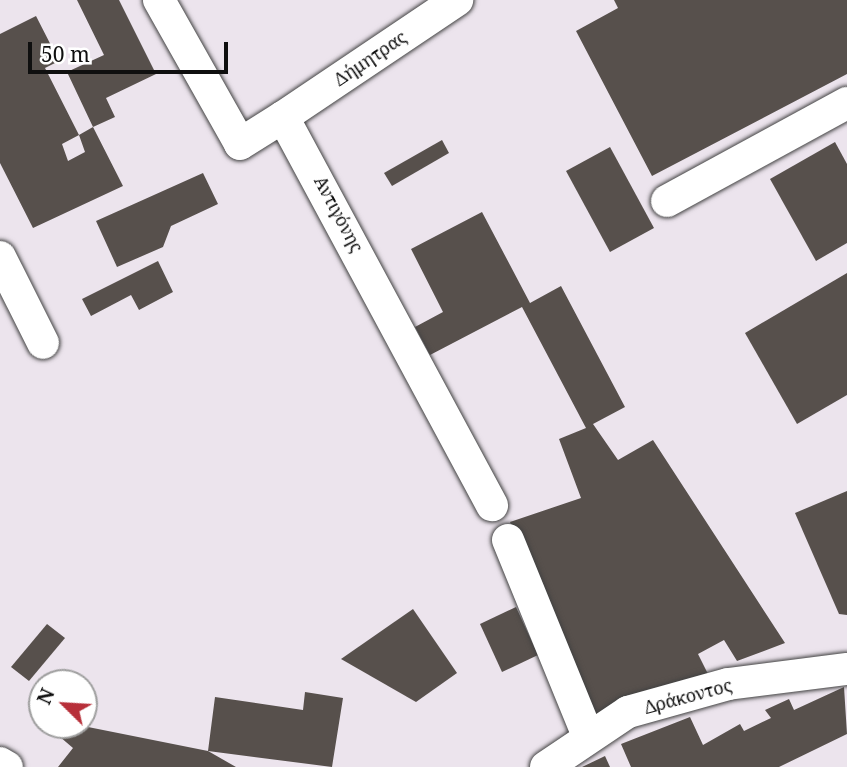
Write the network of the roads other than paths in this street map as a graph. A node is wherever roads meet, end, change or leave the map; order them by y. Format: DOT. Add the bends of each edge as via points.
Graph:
graph roads {
  1 [pos="159,0"];
  2 [pos="457,0"];
  3 [pos="847,103"];
  4 [pos="284,117"];
  5 [pos="667,201"];
  6 [pos="0,257"];
  7 [pos="43,343"];
  8 [pos="492,505"];
  9 [pos="508,540"];
  10 [pos="847,669"];
  11 [pos="588,736"];
  12 [pos="0,763"];
  13 [pos="7,767"];
  14 [pos="546,767"];
  1 -- 4 [label="street" via="240,144"];
  2 -- 4 [label="street, Δήμητρας"];
  3 -- 5 [label="street"];
  4 -- 8 [label="street, Αντιγόνης"];
  6 -- 7 [label="street"];
  9 -- 11 [label="street"];
  10 -- 11 [label="street, Δράκοντος" via="727,684 628,712"];
  11 -- 14 [label="street, Δράκοντος"];
  12 -- 13 [label="street"];
}
